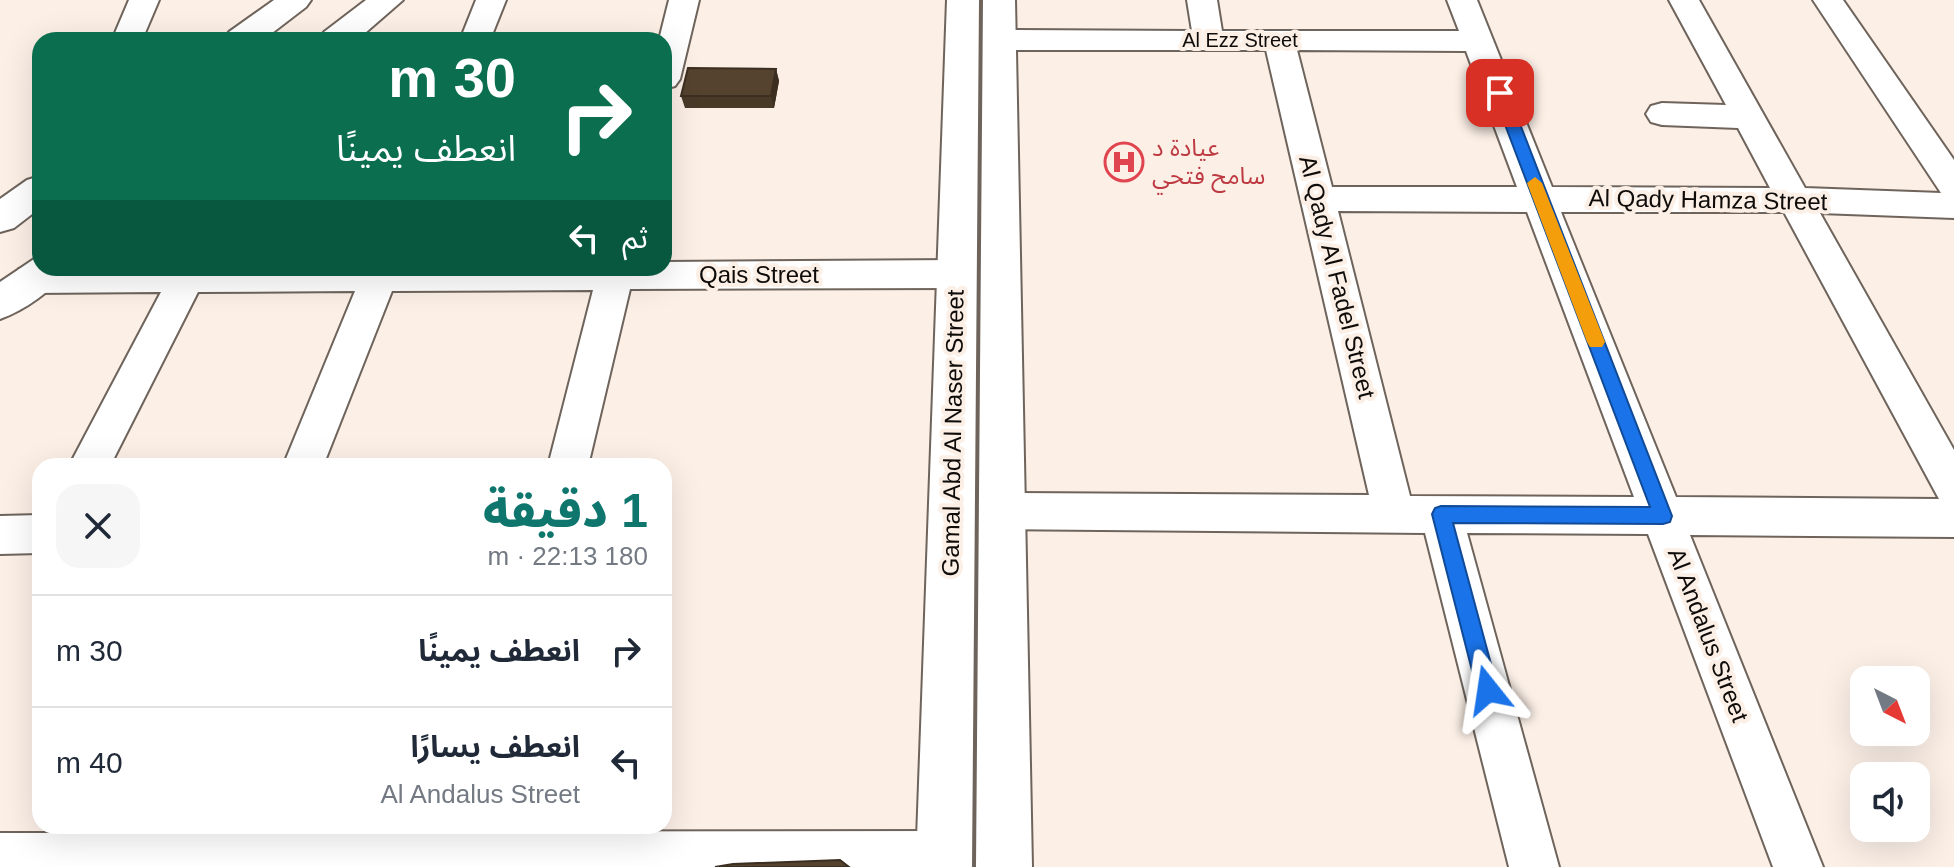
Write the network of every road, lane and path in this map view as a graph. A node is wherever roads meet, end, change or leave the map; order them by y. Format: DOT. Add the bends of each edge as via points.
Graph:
graph roads {
  1 [pos="144,0"];
  2 [pos="295,0"];
  3 [pos="387,0"];
  4 [pos="491,0"];
  5 [pos="684,0"];
  6 [pos="963,0"];
  7 [pos="999,0"];
  8 [pos="1202,0"];
  9 [pos="1462,0"];
  10 [pos="1684,0"];
  11 [pos="1828,0"];
  12 [pos="130,32"];
  13 [pos="252,32"];
  14 [pos="346,32"];
  15 [pos="478,32"];
  16 [pos="999,40"];
  17 [pos="1209,40"];
  18 [pos="1279,40"];
  19 [pos="1480,41"];
  20 [pos="672,47"];
  21 [pos="1662,114"];
  22 [pos="1749,117"];
  23 [pos="1954,186"];
  24 [pos="32,195"];
  25 [pos="1318,199"];
  26 [pos="1541,199"];
  27 [pos="1795,200"];
  28 [pos="1954,206"];
  29 [pos="0,218"];
  30 [pos="672,272"];
  31 [pos="957,274"];
  32 [pos="37,276"];
  33 [pos="114,276"];
  34 [pos="265,276"];
  35 [pos="380,276"];
  36 [pos="615,276"];
  37 [pos="187,278"];
  38 [pos="0,303"];
  39 [pos="93,458"];
  40 [pos="306,458"];
  41 [pos="570,458"];
  42 [pos="1954,488"];
  43 [pos="1002,511"];
  44 [pos="1394,514"];
  45 [pos="1441,514"];
  46 [pos="1663,516"];
  47 [pos="1954,518"];
  48 [pos="32,534"];
  49 [pos="0,535"];
  50 [pos="149,850"];
  51 [pos="474,850"];
  52 [pos="0,858"];
  53 [pos="944,862"];
  54 [pos="1004,867"];
  55 [pos="1534,867"];
  56 [pos="1798,867"];
  1 -- 12 [label="street"];
  2 -- 13 [label="main road"];
  3 -- 14 [label="main road"];
  4 -- 15 [label="street"];
  5 -- 20 [label="street"];
  6 -- 31 [label="main road, Gamal Abd Al Naser Street"];
  7 -- 16 [label="main road, Gamal Abd Al Naser Street"];
  8 -- 17 [label="street"];
  9 -- 19 [label="street, Al Andalus Street"];
  10 -- 22 [label="street"];
  11 -- 23 [label="street"];
  16 -- 17 [label="street, Al Ezz Street"];
  16 -- 43 [label="main road, Gamal Abd Al Naser Street"];
  17 -- 18 [label="street, Al Ezz Street"];
  18 -- 19 [label="street, Al Ezz Street"];
  18 -- 25 [label="street, Al Qady Al Fadel Street"];
  19 -- 26 [label="street, Al Andalus Street"];
  21 -- 22 [label="street"];
  22 -- 27 [label="street"];
  24 -- 29 [label="main road"];
  25 -- 26 [label="street, Al Qady Hamza Street"];
  25 -- 44 [label="street, Al Qady Al Fadel Street"];
  26 -- 27 [label="street, Al Qady Hamza Street"];
  26 -- 46 [label="street, Al Andalus Street"];
  27 -- 28 [label="street, Al Qady Hamza Street"];
  27 -- 42 [label="street"];
  30 -- 31 [label="street, Qais Street"];
  31 -- 53 [label="main road, Gamal Abd Al Naser Street"];
  32 -- 38 [label="main road"];
  33 -- 37 [label="street, Qais Street"];
  34 -- 37 [label="street, Qais Street"];
  35 -- 40 [label="street"];
  36 -- 41 [label="street"];
  37 -- 39 [label="street"];
  43 -- 44 [label="street"];
  43 -- 54 [label="main road, Gamal Abd Al Naser Street"];
  44 -- 45 [label="street"];
  45 -- 46 [label="street"];
  45 -- 55 [label="street"];
  46 -- 47 [label="street"];
  46 -- 56 [label="street, Al Andalus Street"];
  48 -- 49 [label="street"];
  50 -- 51 [label="street"];
  50 -- 52 [label="street"];
  51 -- 53 [label="street"];
}
